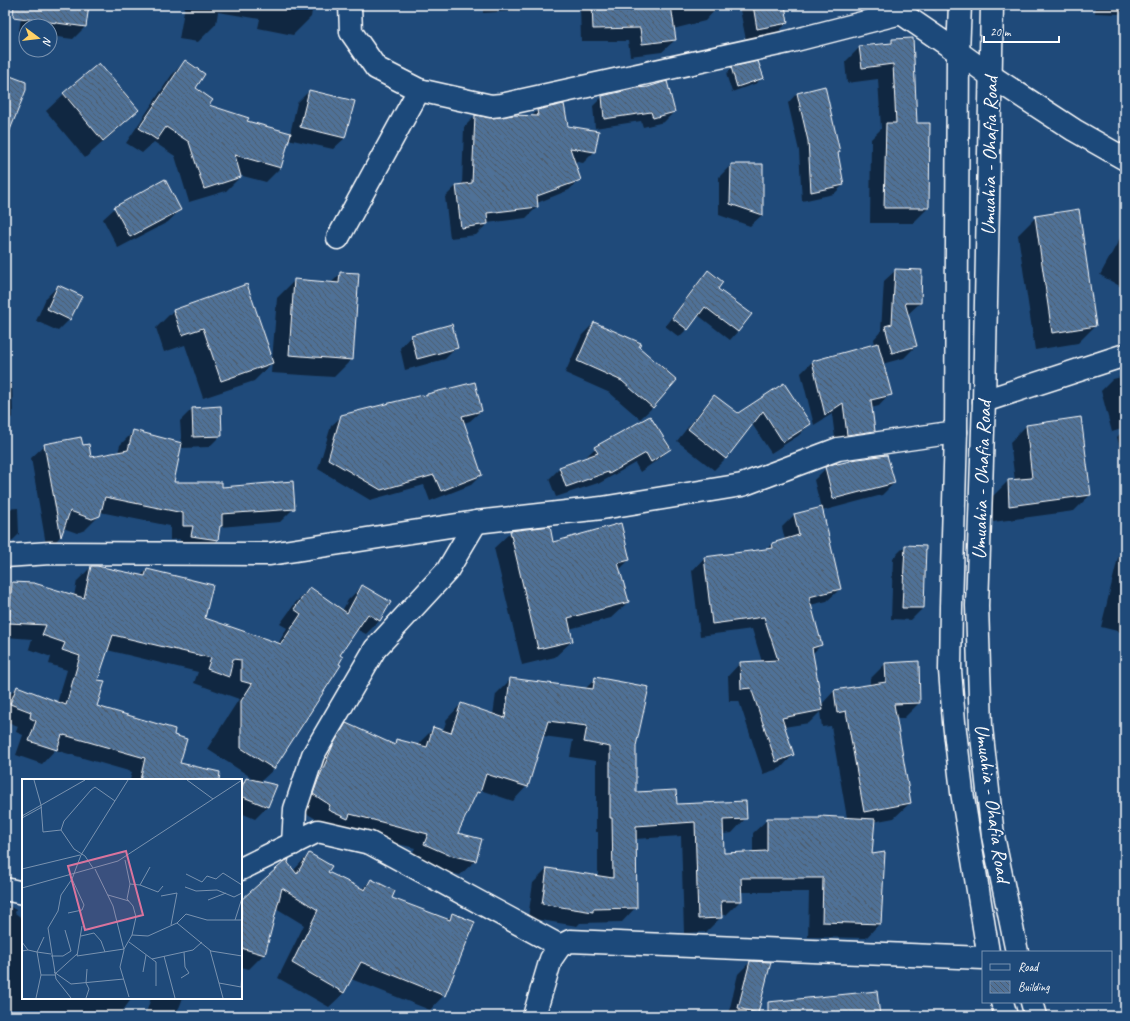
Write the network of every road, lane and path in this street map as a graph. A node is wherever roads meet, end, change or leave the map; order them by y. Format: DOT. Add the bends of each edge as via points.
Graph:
graph roads {
  1 [pos="350,5"];
  2 [pos="960,5"];
  3 [pos="992,5"];
  4 [pos="897,9"];
  5 [pos="958,52"];
  6 [pos="991,76"];
  7 [pos="419,90"];
  8 [pos="1125,159"];
  9 [pos="338,238"];
  10 [pos="1125,355"];
  11 [pos="984,401"];
  12 [pos="956,432"];
  13 [pos="476,522"];
  14 [pos="5,556"];
  15 [pos="293,844"];
  16 [pos="242,869"];
  17 [pos="5,889"];
  18 [pos="22,893"];
  19 [pos="560,946"];
  20 [pos="988,951"];
  21 [pos="1017,951"];
  22 [pos="982,958"];
  23 [pos="1002,1003"];
  24 [pos="1032,1003"];
  25 [pos="534,1016"];
  26 [pos="1006,1016"];
  27 [pos="1036,1016"];
  1 -- 7 [label="street" via="351,32 376,68"];
  2 -- 5 [label="street, Umuahia - Ohafia Road"];
  3 -- 6 [label="street, Umuahia - Ohafia Road"];
  4 -- 5 [label="street"];
  4 -- 7 [label="street" via="788,42 501,105 491,106"];
  5 -- 6 [label="street"];
  5 -- 12 [label="street, Umuahia - Ohafia Road"];
  6 -- 8 [label="street" via="1074,130"];
  6 -- 11 [label="street, Umuahia - Ohafia Road"];
  7 -- 9 [label="street"];
  10 -- 11 [label="street"];
  11 -- 21 [label="street, Umuahia - Ohafia Road" via="977,606 981,727 993,836"];
  12 -- 13 [label="street" via="838,449 742,485 602,508"];
  12 -- 20 [label="street, Umuahia - Ohafia Road" via="950,670 962,792"];
  13 -- 14 [label="street" via="270,554 50,553"];
  13 -- 15 [label="street" via="447,571 375,649 313,755 295,809"];
  15 -- 16 [label="street"];
  15 -- 19 [label="street" via="318,830 370,843"];
  17 -- 18 [label="street"];
  19 -- 22 [label="street" via="570,941"];
  19 -- 25 [label="street" via="551,959"];
  23 -- 26 [label="street"];
  24 -- 27 [label="street"];
}
